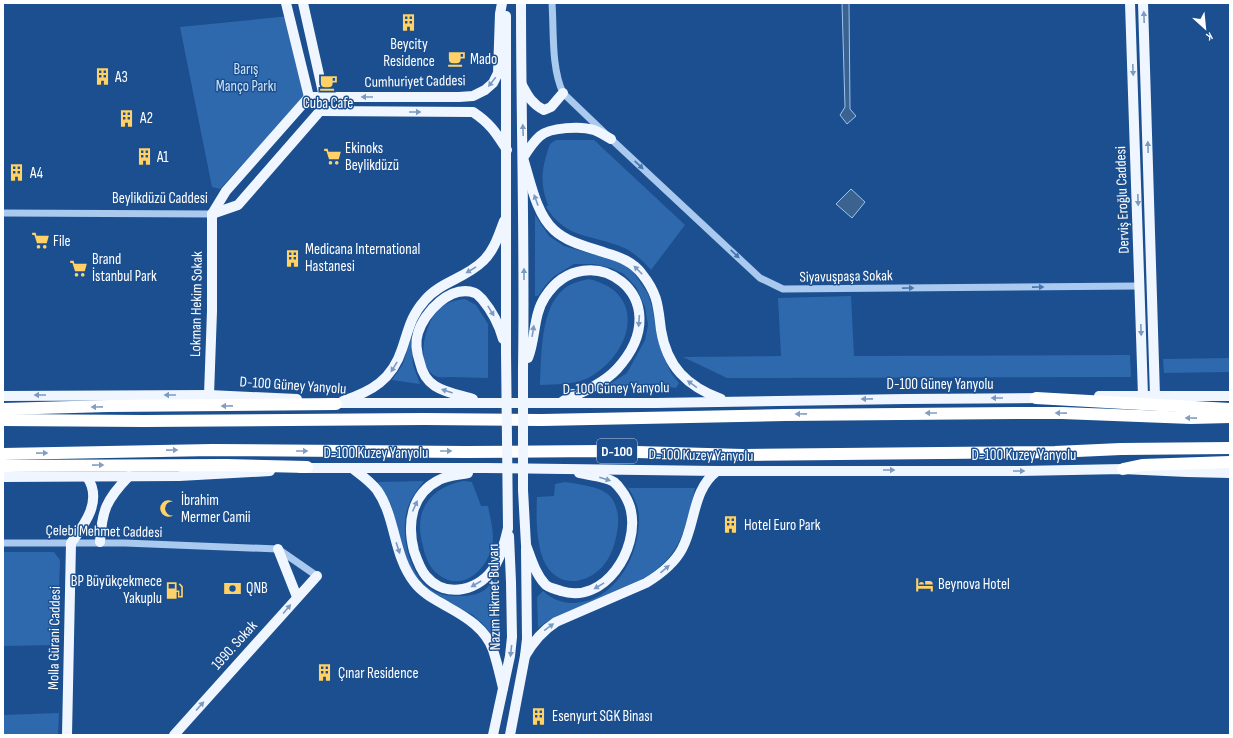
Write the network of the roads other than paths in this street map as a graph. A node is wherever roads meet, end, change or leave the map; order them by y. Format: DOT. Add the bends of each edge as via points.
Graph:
graph roads {
  1 [pos="502,3"];
  2 [pos="506,3"];
  3 [pos="521,3"];
  4 [pos="552,3"];
  5 [pos="1130,3"];
  6 [pos="1143,3"];
  7 [pos="304,4"];
  8 [pos="286,5"];
  9 [pos="1132,49"];
  10 [pos="1145,49"];
  11 [pos="521,83"];
  12 [pos="564,93"];
  13 [pos="309,97"];
  14 [pos="324,97"];
  15 [pos="320,111"];
  16 [pos="611,139"];
  17 [pos="507,150"];
  18 [pos="523,158"];
  19 [pos="3,214"];
  20 [pos="212,214"];
  21 [pos="507,216"];
  22 [pos="1139,249"];
  23 [pos="1151,249"];
  24 [pos="1140,286"];
  25 [pos="1152,286"];
  26 [pos="506,352"];
  27 [pos="523,369"];
  28 [pos="209,395"];
  29 [pos="3,396"];
  30 [pos="1143,396"];
  31 [pos="1155,396"];
  32 [pos="1230,396"];
  33 [pos="1036,398"];
  34 [pos="727,401"];
  35 [pos="484,402"];
  36 [pos="557,403"];
  37 [pos="336,404"];
  38 [pos="3,409"];
  39 [pos="1230,409"];
  40 [pos="1230,417"];
  41 [pos="3,420"];
  42 [pos="1230,448"];
  43 [pos="3,454"];
  44 [pos="1230,462"];
  45 [pos="3,466"];
  46 [pos="307,467"];
  47 [pos="352,468"];
  48 [pos="485,468"];
  49 [pos="568,469"];
  50 [pos="1123,469"];
  51 [pos="717,471"];
  52 [pos="1230,473"];
  53 [pos="129,476"];
  54 [pos="3,477"];
  55 [pos="88,477"];
  56 [pos="508,528"];
  57 [pos="100,542"];
  58 [pos="3,543"];
  59 [pos="71,543"];
  60 [pos="526,545"];
  61 [pos="278,549"];
  62 [pos="316,576"];
  63 [pos="297,597"];
  64 [pos="525,656"];
  65 [pos="503,688"];
  66 [pos="67,735"];
  67 [pos="174,735"];
  68 [pos="493,735"];
  69 [pos="510,735"];
  1 -- 14 [label="main road, Cumhuriyet Caddesi, one-way" via="498,73 492,83 478,94 460,97"];
  2 -- 17 [label="main road"];
  3 -- 11 [label="main road"];
  4 -- 12 [label="street" via="555,66"];
  5 -- 9 [label="main road, Derviş Eroğlu Caddesi"];
  10 -- 6 [label="main road, Derviş Eroğlu Caddesi, one-way"];
  7 -- 8 [label="main road"];
  7 -- 14 [label="main road"];
  8 -- 13 [label="main road"];
  9 -- 10 [label="main road"];
  9 -- 22 [label="main road, Derviş Eroğlu Caddesi, one-way"];
  23 -- 10 [label="main road, Derviş Eroğlu Caddesi, one-way"];
  11 -- 12 [label="main road" via="531,100 544,110 551,107"];
  18 -- 11 [label="main road, one-way"];
  12 -- 16 [label="street, Siyavuşpaşa Sokak"];
  13 -- 14 [label="main road, Cumhuriyet Caddesi"];
  13 -- 15 [label="main road"];
  13 -- 20 [label="main road" via="226,191"];
  14 -- 15 [label="main road"];
  15 -- 17 [label="main road, Cumhuriyet Caddesi, one-way" via="473,112 494,129"];
  15 -- 20 [label="main road, Beylikdüzü Caddesi" via="238,205"];
  16 -- 18 [label="main road" via="594,130 548,131 533,143"];
  16 -- 24 [label="street, Siyavuşpaşa Sokak, one-way" via="760,278 783,289"];
  17 -- 21 [label="main road"];
  27 -- 18 [label="main road, one-way"];
  34 -- 18 [label="main road, one-way" via="700,390 679,374 665,347 656,297 641,272 621,257 574,242 554,230 548,223 537,202"];
  19 -- 20 [label="street, Beylikdüzü Caddesi"];
  20 -- 28 [label="main road, Lokman Hekim Sokak"];
  21 -- 26 [label="main road"];
  21 -- 37 [label="main road, one-way" via="483,262 434,291 417,308 403,348 392,370 384,379 368,391"];
  22 -- 23 [label="main road"];
  22 -- 24 [label="main road, Derviş Eroğlu Caddesi"];
  23 -- 25 [label="main road, Derviş Eroğlu Caddesi"];
  24 -- 25 [label="main road"];
  24 -- 30 [label="main road, Derviş Eroğlu Caddesi, one-way"];
  25 -- 31 [label="main road, Derviş Eroğlu Caddesi"];
  35 -- 26 [label="main road, one-way" via="441,389 426,377 417,347 422,324 438,302 460,292 477,294 489,307 498,324"];
  26 -- 56 [label="main road, bridge"];
  27 -- 36 [label="main road, one-way" via="529,355 534,322 544,297 566,275 589,270 608,274 626,285 636,300 640,314 638,332 631,350 617,369 606,378"];
  27 -- 60 [label="main road, bridge" via="523,490"];
  28 -- 29 [label="main road, D-100 Güney Yanyolu, one-way"];
  28 -- 37 [label="main road, D-100 Güney Yanyolu" via="299,399"];
  30 -- 31 [label="main road, D-100 Güney Yanyolu"];
  30 -- 33 [label="main road, D-100 Güney Yanyolu"];
  31 -- 32 [label="main road, D-100 Güney Yanyolu"];
  33 -- 34 [label="main road, D-100 Güney Yanyolu, one-way"];
  33 -- 39 [label="highway"];
  34 -- 36 [label="main road, D-100 Güney Yanyolu"];
  35 -- 36 [label="main road, D-100 Güney Yanyolu"];
  35 -- 37 [label="main road, D-100 Güney Yanyolu"];
  37 -- 38 [label="highway, one-way"];
  40 -- 41 [label="highway, D-100, one-way" via="1016,413 542,420"];
  43 -- 42 [label="highway, D-100, one-way" via="212,450 594,451 743,455"];
  44 -- 50 [label="highway" via="1142,465"];
  45 -- 46 [label="highway, one-way"];
  46 -- 47 [label="main road, D-100 Kuzey Yanyolu"];
  46 -- 53 [label="main road, D-100 Kuzey Yanyolu" via="244,473"];
  47 -- 48 [label="main road, D-100 Kuzey Yanyolu"];
  47 -- 65 [label="main road, one-way" via="371,483 384,503 405,567 421,591 476,625 488,640"];
  48 -- 49 [label="main road, D-100 Kuzey Yanyolu"];
  56 -- 48 [label="main road, one-way" via="501,554 494,567 478,584 468,588 451,590 434,584 417,560 410,530 412,514 419,498 439,480"];
  49 -- 51 [label="main road, D-100 Kuzey Yanyolu"];
  49 -- 60 [label="main road, one-way" via="614,482 628,501 632,523 630,541 622,560 607,580 596,588 583,593 568,593 546,585 538,574"];
  51 -- 50 [label="main road, D-100 Kuzey Yanyolu, one-way"];
  50 -- 52 [label="main road, D-100 Kuzey Yanyolu"];
  64 -- 51 [label="main road, one-way" via="546,628 646,582 670,566 683,547 698,496 708,478"];
  53 -- 55 [label="main road, D-100 Kuzey Yanyolu"];
  53 -- 57 [label="main road" via="106,506"];
  54 -- 55 [label="main road, D-100 Kuzey Yanyolu"];
  55 -- 59 [label="main road" via="94,496 92,506"];
  56 -- 65 [label="main road, Nazım Hikmet Bulvarı, one-way" via="512,638"];
  57 -- 59 [label="street, Çelebi Mehmet Caddesi"];
  57 -- 61 [label="street, Çelebi Mehmet Caddesi"];
  58 -- 59 [label="street, Çelebi Mehmet Caddesi"];
  59 -- 66 [label="main road, Molla Gürani Caddesi"];
  60 -- 64 [label="main road, Nazım Hikmet Bulvarı"];
  61 -- 62 [label="street"];
  61 -- 63 [label="main road"];
  62 -- 63 [label="main road, 1990. Sokak"];
  67 -- 63 [label="main road, 1990. Sokak, one-way"];
  64 -- 69 [label="main road, Nazım Hikmet Bulvarı"];
  65 -- 68 [label="main road, Nazım Hikmet Bulvarı"];
}
